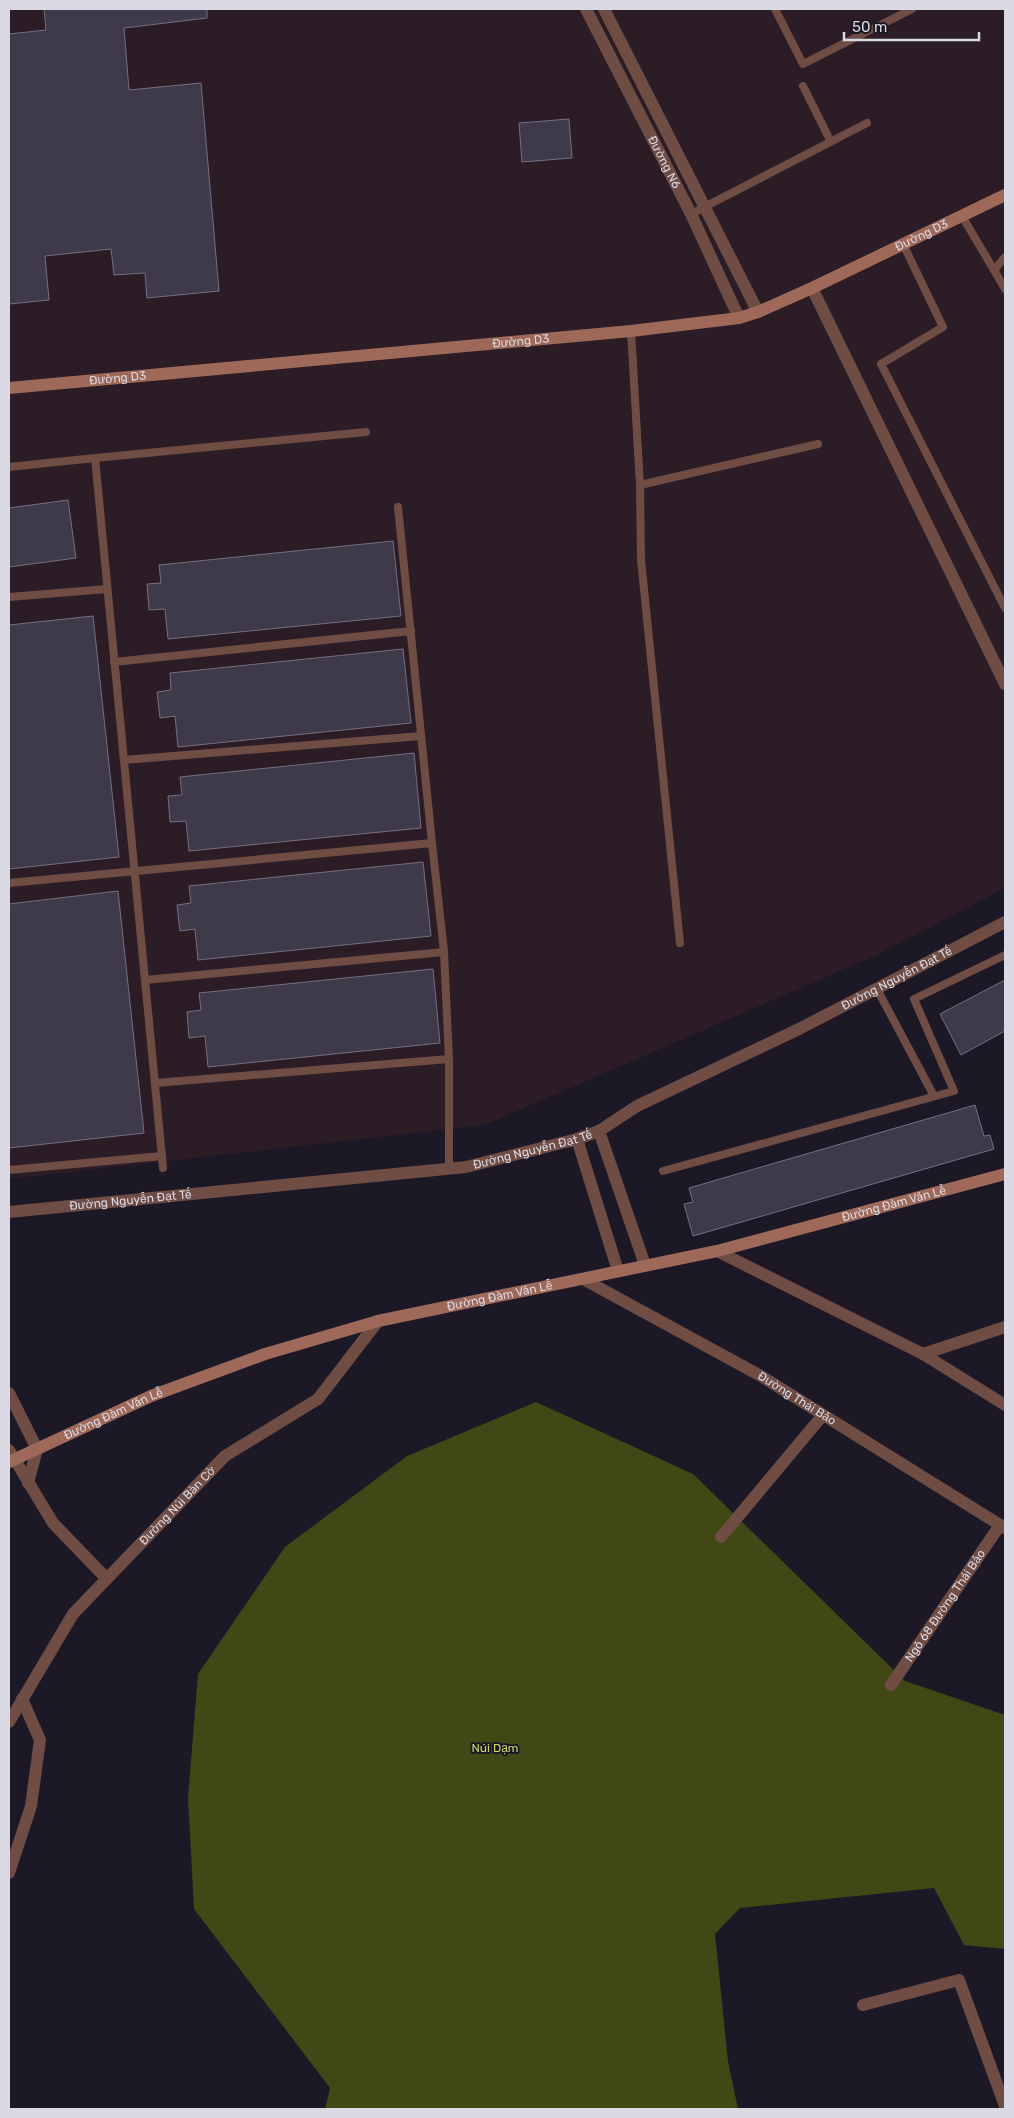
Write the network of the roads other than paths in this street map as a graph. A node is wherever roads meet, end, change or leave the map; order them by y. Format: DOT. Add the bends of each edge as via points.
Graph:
graph roads {
  1 [pos="587,9"];
  2 [pos="604,9"];
  3 [pos="775,9"];
  4 [pos="912,9"];
  5 [pos="803,86"];
  6 [pos="867,123"];
  7 [pos="831,142"];
  8 [pos="1005,195"];
  9 [pos="705,208"];
  10 [pos="691,214"];
  11 [pos="962,216"];
  12 [pos="903,244"];
  13 [pos="1005,257"];
  14 [pos="994,270"];
  15 [pos="812,288"];
  16 [pos="1005,289"];
  17 [pos="758,312"];
  18 [pos="739,318"];
  19 [pos="631,331"];
  20 [pos="9,388"];
  21 [pos="366,432"];
  22 [pos="818,444"];
  23 [pos="95,458"];
  24 [pos="9,467"];
  25 [pos="640,485"];
  26 [pos="398,507"];
  27 [pos="107,588"];
  28 [pos="9,597"];
  29 [pos="1005,608"];
  30 [pos="411,631"];
  31 [pos="114,662"];
  32 [pos="1005,684"];
  33 [pos="421,736"];
  34 [pos="124,760"];
  35 [pos="432,843"];
  36 [pos="134,871"];
  37 [pos="9,883"];
  38 [pos="1005,922"];
  39 [pos="680,943"];
  40 [pos="444,952"];
  41 [pos="1005,955"];
  42 [pos="145,980"];
  43 [pos="877,989"];
  44 [pos="449,1059"];
  45 [pos="155,1083"];
  46 [pos="934,1096"];
  47 [pos="599,1131"];
  48 [pos="577,1139"];
  49 [pos="162,1156"];
  50 [pos="163,1168"];
  51 [pos="449,1169"];
  52 [pos="9,1170"];
  53 [pos="663,1170"];
  54 [pos="1005,1174"];
  55 [pos="9,1212"];
  56 [pos="717,1250"];
  57 [pos="644,1265"];
  58 [pos="618,1271"];
  59 [pos="583,1279"];
  60 [pos="378,1321"];
  61 [pos="1005,1326"];
  62 [pos="924,1354"];
  63 [pos="9,1392"];
  64 [pos="1005,1405"];
  65 [pos="823,1415"];
  66 [pos="36,1449"];
  67 [pos="10,1457"];
  68 [pos="28,1483"];
  69 [pos="1003,1526"];
  70 [pos="721,1537"];
  71 [pos="106,1578"];
  72 [pos="891,1685"];
  73 [pos="22,1700"];
  74 [pos="9,1722"];
  75 [pos="9,1873"];
  76 [pos="863,2005"];
  77 [pos="1005,2106"];
  1 -- 10 [label="street, Đường N6"];
  2 -- 9 [label="street, Đường N6"];
  3 -- 4 [label="lane" via="803,64"];
  5 -- 7 [label="lane"];
  6 -- 7 [label="lane"];
  7 -- 9 [label="lane"];
  8 -- 11 [label="main road, Đường D3"];
  9 -- 10 [label="lane"];
  9 -- 17 [label="street, Đường N6"];
  10 -- 18 [label="street, Đường N6"];
  11 -- 12 [label="main road, Đường D3"];
  11 -- 14 [label="lane"];
  12 -- 15 [label="main road, Đường D3"];
  12 -- 29 [label="lane" via="943,327 881,364"];
  13 -- 14 [label="lane"];
  14 -- 16 [label="lane"];
  15 -- 17 [label="main road, Đường D3"];
  15 -- 32 [label="street"];
  17 -- 18 [label="main road, Đường D3"];
  18 -- 19 [label="main road, Đường D3"];
  19 -- 20 [label="main road, Đường D3"];
  19 -- 25 [label="lane"];
  21 -- 23 [label="lane"];
  22 -- 25 [label="lane"];
  23 -- 24 [label="lane"];
  23 -- 27 [label="lane"];
  25 -- 39 [label="lane" via="642,560"];
  26 -- 30 [label="lane"];
  27 -- 28 [label="lane"];
  27 -- 31 [label="lane"];
  30 -- 31 [label="lane"];
  30 -- 33 [label="lane"];
  31 -- 34 [label="lane"];
  33 -- 34 [label="lane"];
  33 -- 35 [label="lane"];
  34 -- 36 [label="lane"];
  35 -- 36 [label="lane"];
  35 -- 40 [label="lane"];
  36 -- 37 [label="lane"];
  36 -- 42 [label="lane"];
  38 -- 43 [label="street, Đường Nguyễn Đạt Tế"];
  40 -- 42 [label="lane"];
  40 -- 44 [label="lane"];
  41 -- 46 [label="lane" via="914,999 954,1091"];
  42 -- 45 [label="lane"];
  43 -- 46 [label="lane"];
  43 -- 47 [label="street, Đường Nguyễn Đạt Tế" via="637,1106"];
  44 -- 45 [label="lane"];
  44 -- 51 [label="lane"];
  45 -- 49 [label="lane"];
  46 -- 53 [label="lane"];
  47 -- 48 [label="street, Đường Nguyễn Đạt Tế"];
  47 -- 57 [label="street"];
  48 -- 51 [label="street, Đường Nguyễn Đạt Tế"];
  48 -- 58 [label="street"];
  49 -- 50 [label="lane"];
  49 -- 52 [label="lane"];
  51 -- 55 [label="street, Đường Nguyễn Đạt Tế"];
  54 -- 56 [label="main road, Đường Đàm Văn Lễ"];
  56 -- 57 [label="main road, Đường Đàm Văn Lễ"];
  56 -- 62 [label="street"];
  57 -- 58 [label="main road, Đường Đàm Văn Lễ"];
  58 -- 59 [label="main road, Đường Đàm Văn Lễ"];
  59 -- 60 [label="main road, Đường Đàm Văn Lễ"];
  59 -- 65 [label="street, Đường Thái Bảo" via="761,1376"];
  60 -- 66 [label="main road, Đường Đàm Văn Lễ" via="265,1354 151,1396"];
  60 -- 71 [label="street, Đường Núi Bàn Cờ" via="318,1399 225,1456"];
  61 -- 62 [label="street"];
  62 -- 64 [label="street"];
  63 -- 66 [label="street"];
  65 -- 69 [label="street, Đường Thái Bảo"];
  65 -- 70 [label="street"];
  66 -- 67 [label="main road, Đường Đàm Văn Lễ"];
  66 -- 68 [label="street"];
  67 -- 68 [label="street"];
  68 -- 71 [label="street" via="52,1523"];
  69 -- 72 [label="street, Ngõ 68 Đường Thái Bảo"];
  71 -- 73 [label="street, Đường Núi Bàn Cờ" via="73,1614"];
  73 -- 74 [label="street, Đường Núi Bàn Cờ"];
  73 -- 75 [label="street" via="40,1740 31,1806"];
  76 -- 77 [label="street" via="959,1980"];
}
